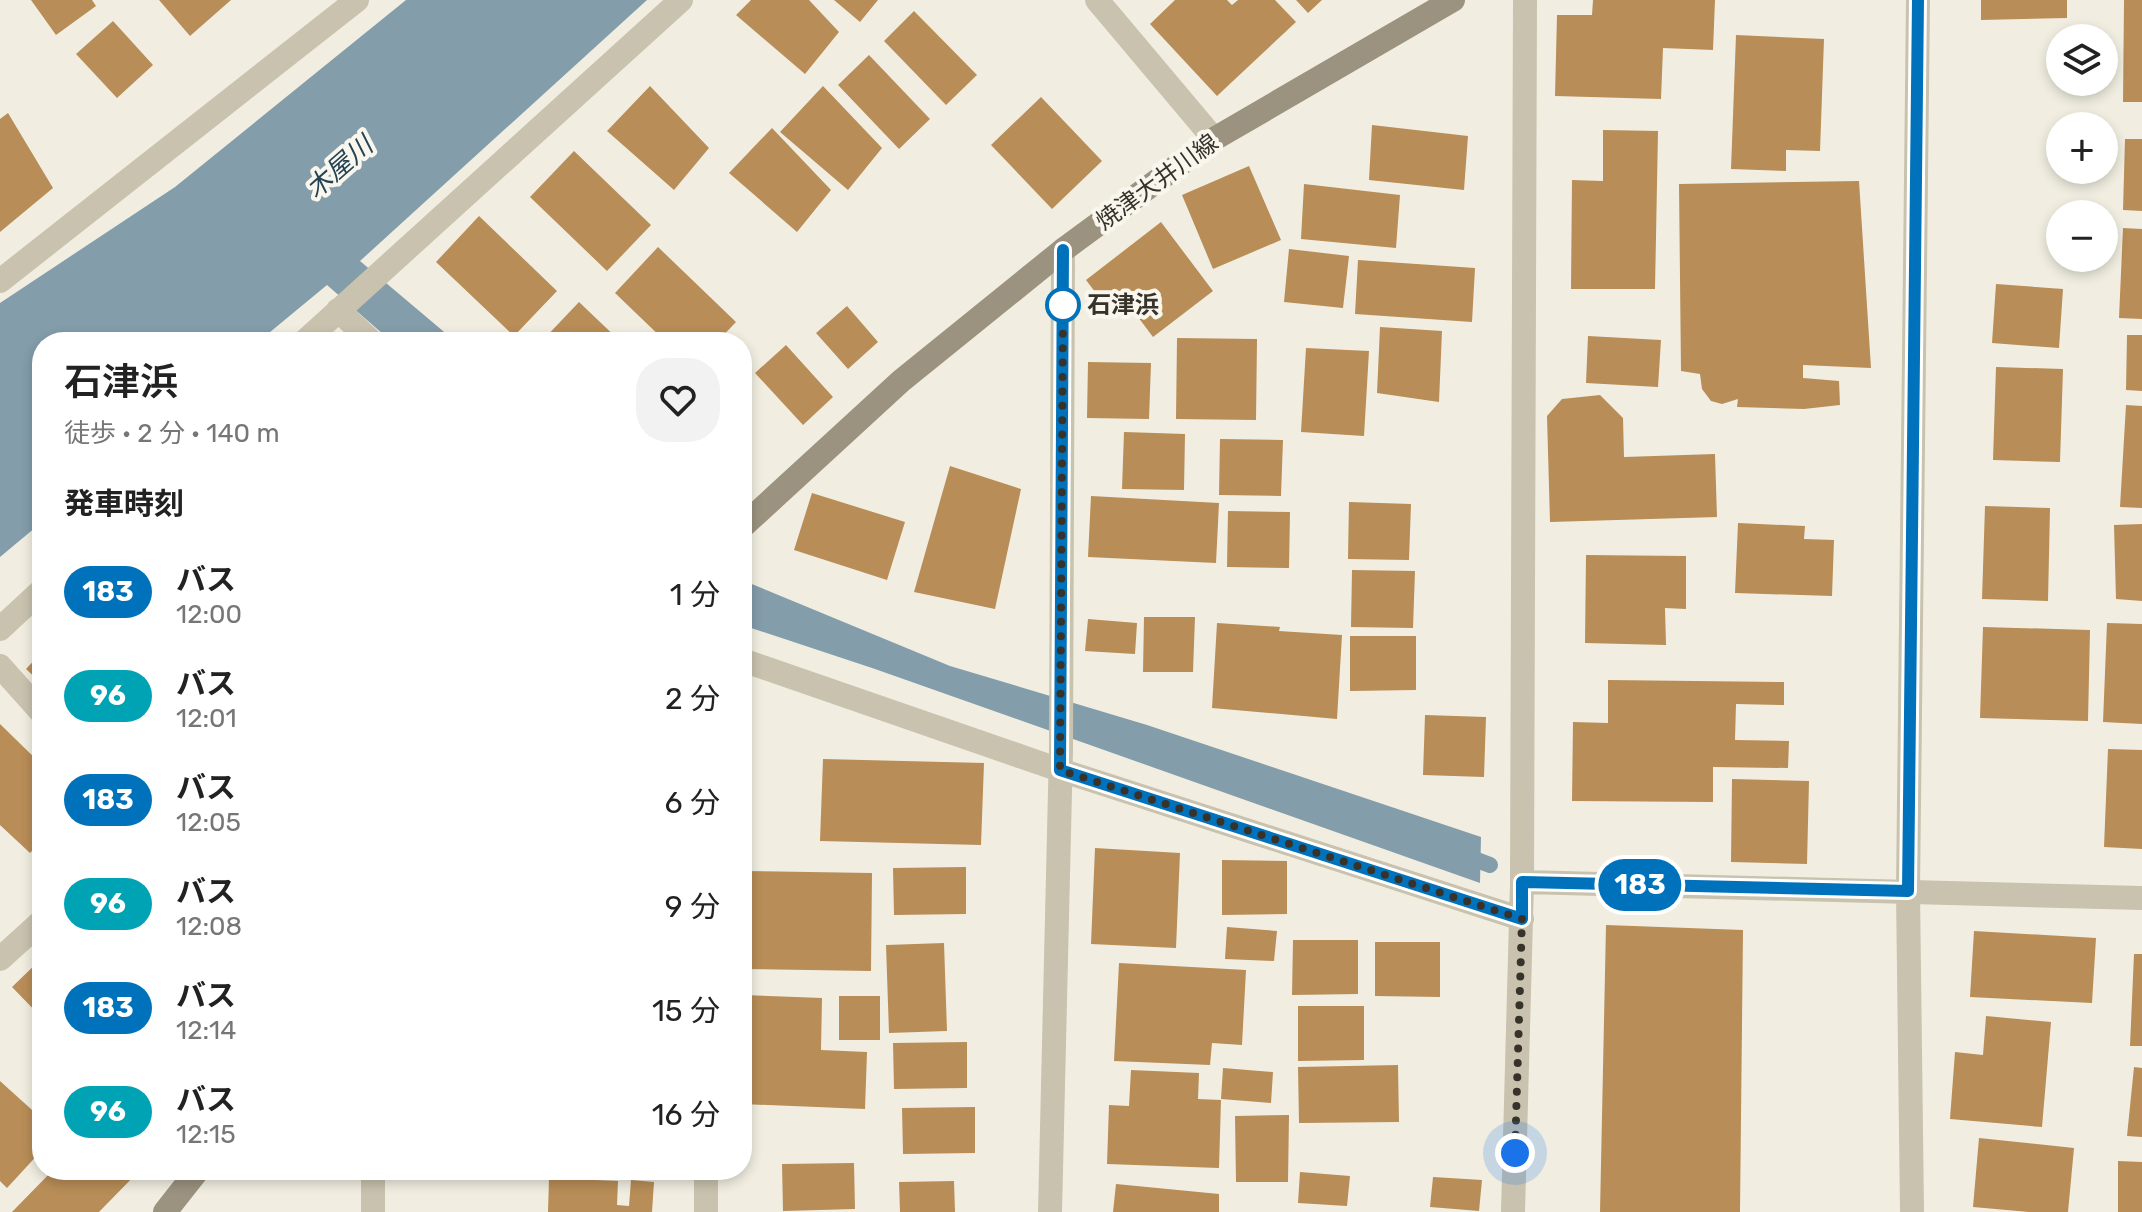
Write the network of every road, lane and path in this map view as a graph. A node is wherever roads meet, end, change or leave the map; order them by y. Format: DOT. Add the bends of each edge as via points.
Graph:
graph roads {
  1 [pos="357,0"];
  2 [pos="681,0"];
  3 [pos="1097,0"];
  4 [pos="1453,0"];
  5 [pos="1525,0"];
  6 [pos="1918,0"];
  7 [pos="1214,139"];
  8 [pos="1063,250"];
  9 [pos="0,281"];
  10 [pos="338,310"];
  11 [pos="315,332"];
  12 [pos="361,332"];
  13 [pos="752,518"];
  14 [pos="32,599"];
  15 [pos="0,629"];
  16 [pos="752,663"];
  17 [pos="0,666"];
  18 [pos="32,702"];
  19 [pos="1060,759"];
  20 [pos="1522,882"];
  21 [pos="1908,891"];
  22 [pos="2142,898"];
  23 [pos="1522,919"];
  24 [pos="32,930"];
  25 [pos="0,959"];
  26 [pos="190,1180"];
  27 [pos="373,1180"];
  28 [pos="706,1180"];
  29 [pos="165,1212"];
  30 [pos="373,1212"];
  31 [pos="706,1212"];
  32 [pos="1050,1212"];
  33 [pos="1513,1212"];
  34 [pos="1912,1212"];
  1 -- 9 [label="street"];
  2 -- 10 [label="street"];
  3 -- 7 [label="street"];
  4 -- 7 [label="main road, 焼津大井川線"];
  5 -- 20 [label="street"];
  6 -- 21 [label="street"];
  7 -- 8 [label="main road, 焼津大井川線"];
  8 -- 13 [label="main road, 焼津大井川線" via="901,381"];
  8 -- 19 [label="street"];
  10 -- 11 [label="street"];
  10 -- 12 [label="street"];
  14 -- 15 [label="street"];
  16 -- 19 [label="street"];
  17 -- 18 [label="street"];
  19 -- 23 [label="street"];
  19 -- 32 [label="street"];
  20 -- 21 [label="street"];
  20 -- 23 [label="street"];
  21 -- 22 [label="street"];
  21 -- 34 [label="street"];
  23 -- 33 [label="street"];
  24 -- 25 [label="street"];
  26 -- 29 [label="main road"];
  27 -- 30 [label="street"];
  28 -- 31 [label="street"];
}
